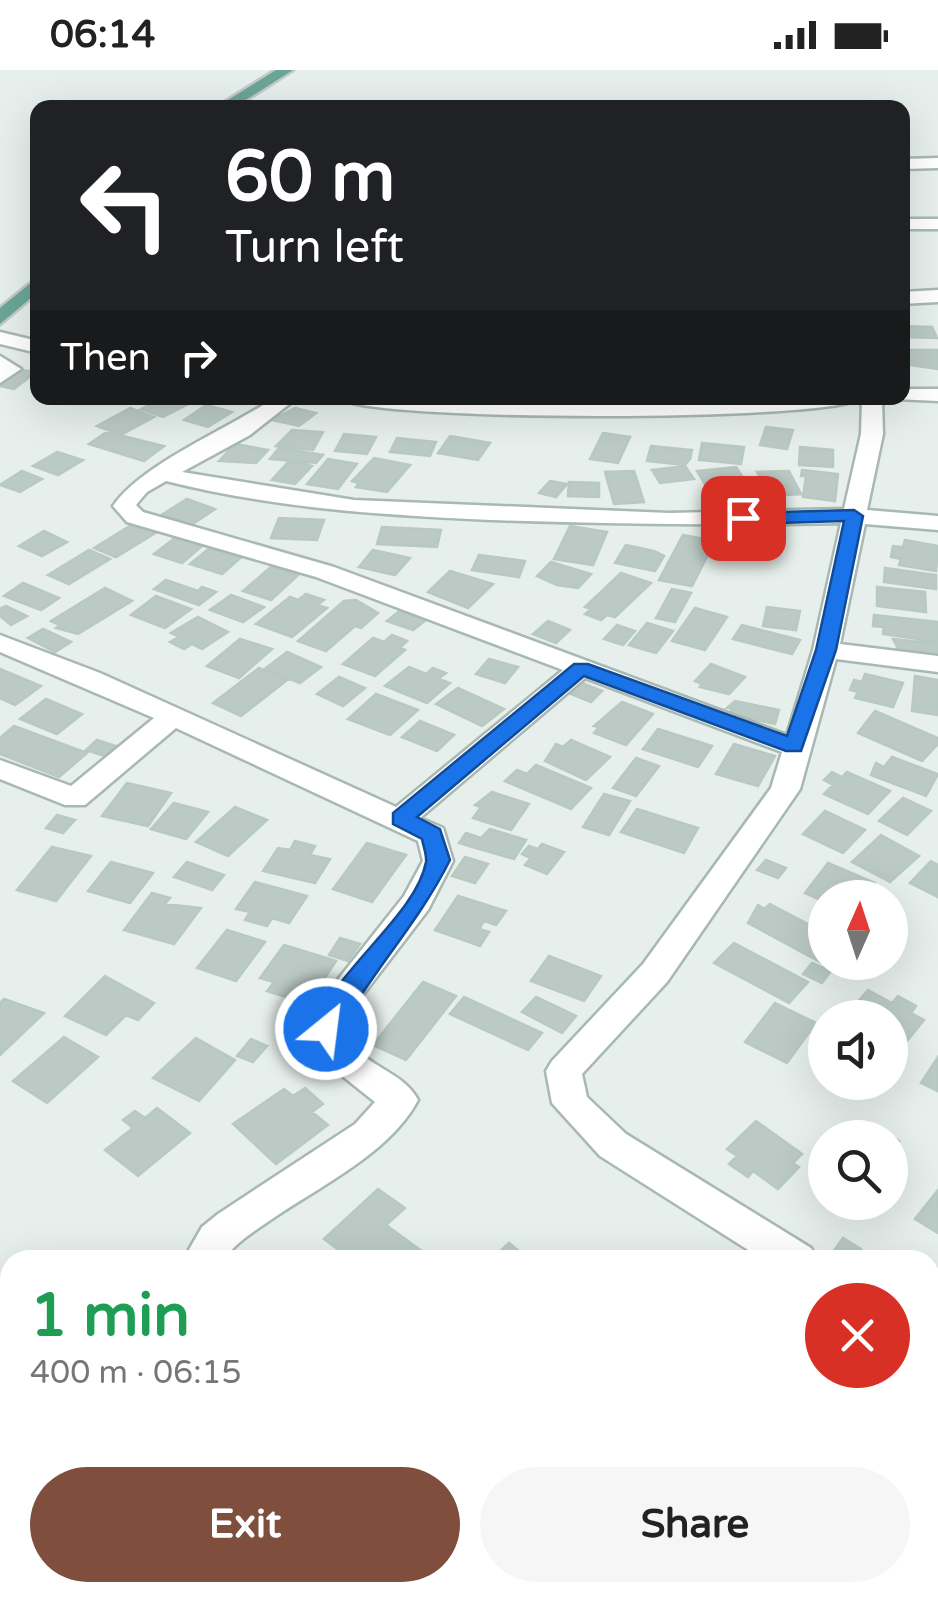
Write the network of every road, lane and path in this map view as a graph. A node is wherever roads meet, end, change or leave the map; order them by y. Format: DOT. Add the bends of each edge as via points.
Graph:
graph roads {
  1 [pos="286,70"];
  2 [pos="234,100"];
  3 [pos="938,163"];
  4 [pos="910,164"];
  5 [pos="910,224"];
  6 [pos="938,224"];
  7 [pos="30,290"];
  8 [pos="938,296"];
  9 [pos="910,298"];
  10 [pos="0,318"];
  11 [pos="0,338"];
  12 [pos="30,345"];
  13 [pos="0,362"];
  14 [pos="0,378"];
  15 [pos="938,394"];
  16 [pos="910,395"];
  17 [pos="276,405"];
  18 [pos="421,405"];
  19 [pos="770,405"];
  20 [pos="872,405"];
  21 [pos="167,474"];
  22 [pos="854,516"];
  23 [pos="938,523"];
  24 [pos="0,643"];
  25 [pos="826,650"];
  26 [pos="938,664"];
  27 [pos="581,668"];
  28 [pos="172,717"];
  29 [pos="794,746"];
  30 [pos="0,770"];
  31 [pos="401,818"];
  32 [pos="209,1250"];
  33 [pos="782,1250"];
  1 -- 2 [label="main road"];
  3 -- 4 [label="street"];
  5 -- 6 [label="street"];
  7 -- 10 [label="main road"];
  8 -- 9 [label="street"];
  11 -- 12 [label="street"];
  13 -- 14 [label="street" via="11,369"];
  15 -- 16 [label="street"];
  17 -- 21 [label="street"];
  18 -- 19 [label="street"];
  20 -- 22 [label="street"];
  21 -- 22 [label="street" via="354,507 669,520"];
  21 -- 27 [label="street" via="139,486 124,506 135,517 325,572"];
  22 -- 23 [label="street"];
  22 -- 25 [label="street"];
  24 -- 28 [label="street"];
  25 -- 26 [label="street"];
  25 -- 29 [label="street"];
  27 -- 29 [label="street"];
  27 -- 31 [label="street"];
  28 -- 30 [label="street" via="76,798"];
  28 -- 31 [label="street"];
  29 -- 33 [label="street" via="785,789 726,874 631,1003 564,1071 570,1103 613,1145"];
  31 -- 32 [label="street" via="432,835 438,860 417,902 333,1010 326,1029 348,1065 400,1100 368,1134 232,1226"];
}
